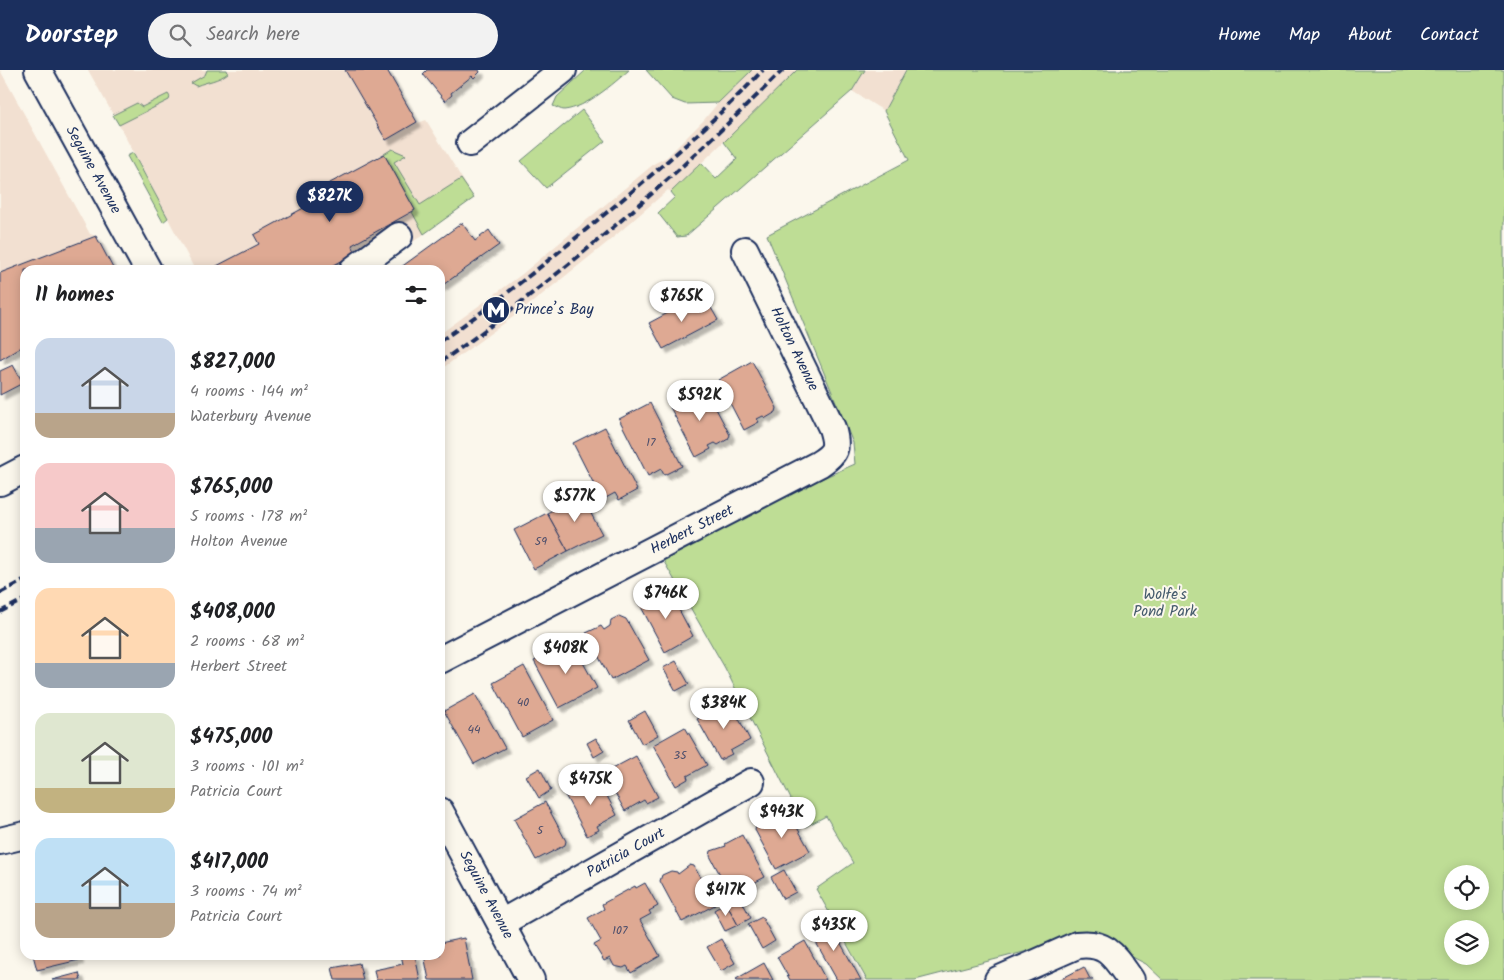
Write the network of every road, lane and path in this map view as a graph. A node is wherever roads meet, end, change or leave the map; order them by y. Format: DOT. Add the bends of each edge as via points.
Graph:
graph roads {
  1 [pos="38,70"];
  2 [pos="563,70"];
  3 [pos="470,143"];
  4 [pos="398,236"];
  5 [pos="745,250"];
  6 [pos="145,265"];
  7 [pos="360,265"];
  8 [pos="835,450"];
  9 [pos="20,472"];
  10 [pos="0,482"];
  11 [pos="445,657"];
  12 [pos="751,782"];
  13 [pos="445,819"];
  14 [pos="20,836"];
  15 [pos="0,841"];
  16 [pos="500,923"];
  17 [pos="531,980"];
  18 [pos="998,980"];
  19 [pos="1131,980"];
  1 -- 6 [label="street, Seguine Avenue"];
  2 -- 3 [label="street"];
  4 -- 7 [label="street"];
  5 -- 8 [label="street, Holton Avenue" via="832,428"];
  8 -- 11 [label="street, Herbert Street" via="818,464"];
  9 -- 10 [label="street"];
  12 -- 16 [label="street, Patricia Court"];
  13 -- 16 [label="street, Seguine Avenue"];
  14 -- 15 [label="street"];
  16 -- 17 [label="street, Seguine Avenue"];
  18 -- 19 [label="street" via="1077,945 1089,944 1101,946 1111,953"];
}
